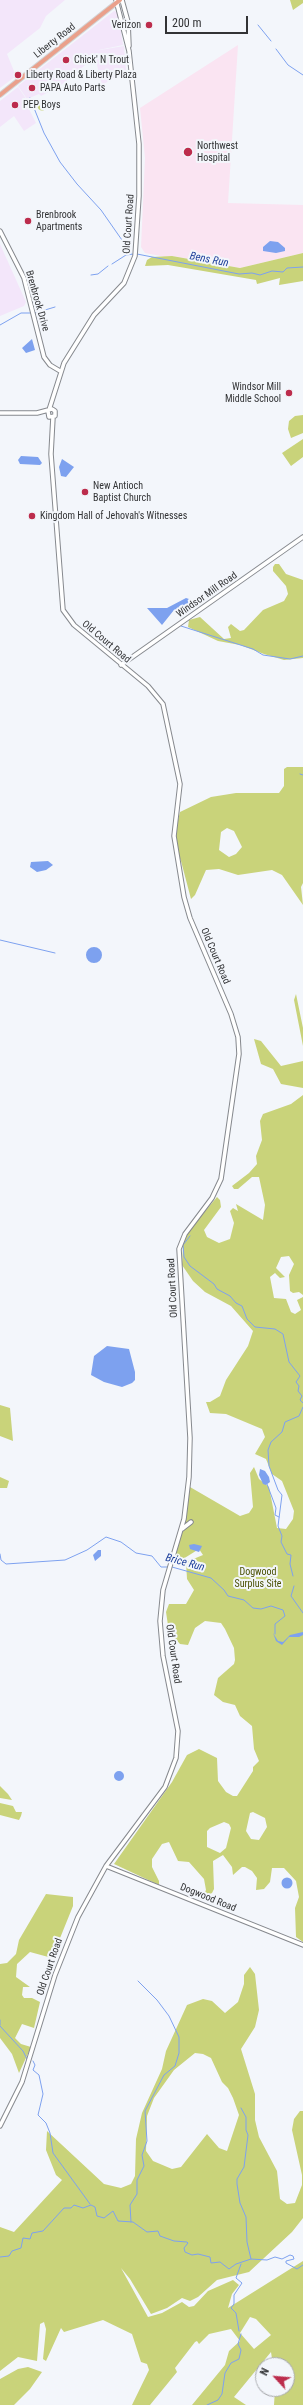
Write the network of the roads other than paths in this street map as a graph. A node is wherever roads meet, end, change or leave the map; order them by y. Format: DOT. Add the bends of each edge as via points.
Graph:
graph roads {
  1 [pos="119,1"];
  2 [pos="0,95"];
  3 [pos="0,231"];
  4 [pos="60,371"];
  5 [pos="0,413"];
  6 [pos="50,413"];
  7 [pos="303,537"];
  8 [pos="121,665"];
  9 [pos="191,1522"];
  10 [pos="180,1531"];
  11 [pos="106,1866"];
  12 [pos="303,1945"];
  13 [pos="0,2126"];
  1 -- 2 [label="main road, Liberty Road"];
  1 -- 4 [label="main road, Old Court Road" via="129,51 140,156 136,254 124,283 88,322"];
  3 -- 4 [label="main road, Brenbrook Drive" via="24,278 44,357 50,365"];
  4 -- 6 [label="main road, Old Court Road"];
  5 -- 6 [label="main road"];
  6 -- 8 [label="main road, Old Court Road" via="63,610 74,625"];
  7 -- 8 [label="main road, Windsor Mill Road"];
  8 -- 10 [label="main road, Old Court Road" via="155,693 165,708 180,784 174,836 184,897 190,918 224,996 238,1044 238,1069 221,1179 212,1198 185,1234 179,1249 190,1451 188,1498"];
  9 -- 10 [label="main road"];
  10 -- 11 [label="main road, Old Court Road" via="162,1600 160,1634 178,1731 176,1758 165,1787"];
  11 -- 12 [label="main road, Dogwood Road"];
  11 -- 13 [label="main road, Old Court Road" via="71,1931 22,2082"];
}
